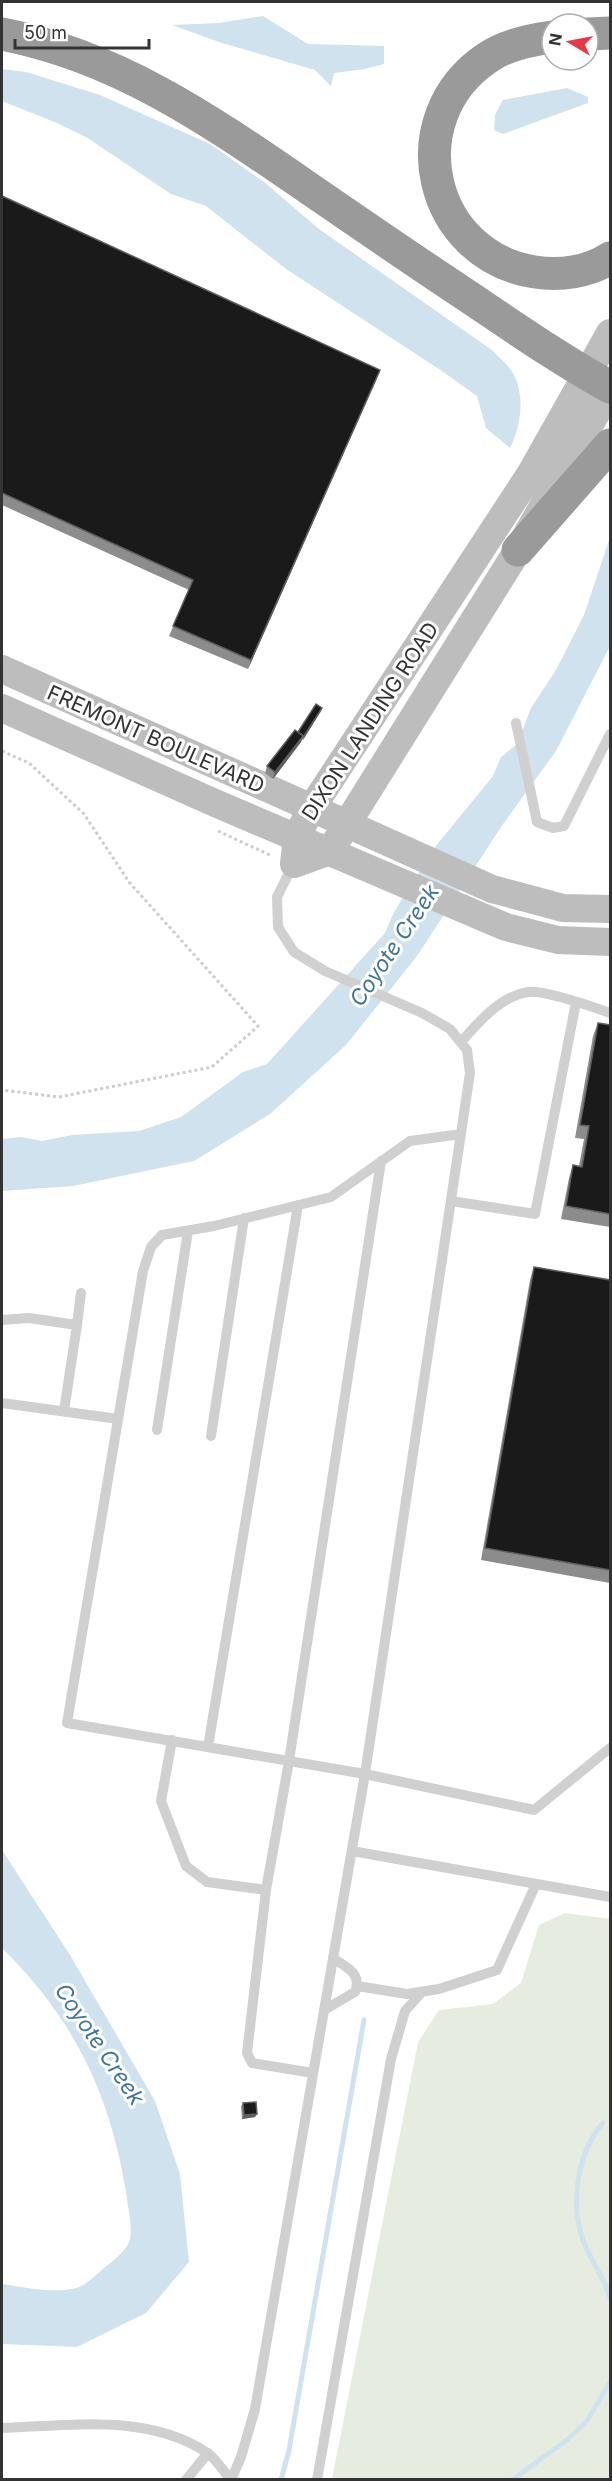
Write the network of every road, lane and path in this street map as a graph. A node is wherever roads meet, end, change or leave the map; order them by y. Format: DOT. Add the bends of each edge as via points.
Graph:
graph roads {
  1 [pos="2,34"];
  2 [pos="540,40"];
  3 [pos="610,258"];
  4 [pos="610,333"];
  5 [pos="603,383"];
  6 [pos="610,445"];
  7 [pos="518,550"];
  8 [pos="2,669"];
  9 [pos="2,708"];
  10 [pos="516,723"];
  11 [pos="610,734"];
  12 [pos="2,751"];
  13 [pos="311,809"];
  14 [pos="347,825"];
  15 [pos="297,836"];
  16 [pos="330,851"];
  17 [pos="294,864"];
  18 [pos="610,909"];
  19 [pos="610,942"];
  20 [pos="576,1002"];
  21 [pos="610,1013"];
  22 [pos="461,1042"];
  23 [pos="2,1090"];
  24 [pos="461,1134"];
  25 [pos="381,1161"];
  26 [pos="451,1201"];
  27 [pos="298,1205"];
  28 [pos="244,1218"];
  29 [pos="188,1231"];
  30 [pos="81,1293"];
  31 [pos="2,1320"];
  32 [pos="77,1325"];
  33 [pos="2,1403"];
  34 [pos="64,1411"];
  35 [pos="118,1419"];
  36 [pos="157,1430"];
  37 [pos="212,1436"];
  38 [pos="172,1740"];
  39 [pos="208,1747"];
  40 [pos="610,1748"];
  41 [pos="289,1761"];
  42 [pos="365,1774"];
  43 [pos="352,1851"];
  44 [pos="536,1884"];
  45 [pos="266,1890"];
  46 [pos="610,1897"];
  47 [pos="333,1958"];
  48 [pos="357,1986"];
  49 [pos="422,1992"];
  50 [pos="324,2010"];
  51 [pos="313,2073"];
  52 [pos="2,2428"];
  53 [pos="208,2453"];
  54 [pos="186,2480"];
  55 [pos="231,2480"];
  56 [pos="317,2480"];
  1 -- 5 [label="highway" via="110,66 189,108 504,321"];
  2 -- 3 [label="highway" via="488,57 457,86 438,123 434,143 438,186 450,215 470,241 505,265 546,274 566,273"];
  4 -- 5 [label="main road, DIXON LANDING ROAD"];
  5 -- 7 [label="main road, DIXON LANDING ROAD"];
  5 -- 13 [label="main road, DIXON LANDING ROAD" via="531,473"];
  6 -- 7 [label="highway"];
  7 -- 14 [label="main road, DIXON LANDING ROAD"];
  8 -- 13 [label="main road, FREMONT BOULEVARD"];
  9 -- 15 [label="main road, FREMONT BOULEVARD"];
  10 -- 11 [label="lane" via="537,822 553,828 564,826"];
  12 -- 23 [label="path" via="28,763 84,814 129,882 258,1026 213,1067 59,1097"];
  13 -- 14 [label="main road, FREMONT BOULEVARD"];
  13 -- 15 [label="main road, DIXON LANDING ROAD"];
  14 -- 16 [label="main road, DIXON LANDING ROAD"];
  14 -- 18 [label="main road, FREMONT BOULEVARD" via="492,888 562,908"];
  15 -- 16 [label="main road, FREMONT BOULEVARD"];
  15 -- 17 [label="main road, DIXON LANDING ROAD"];
  16 -- 17 [label="main road, DIXON LANDING ROAD"];
  16 -- 19 [label="main road, FREMONT BOULEVARD" via="477,915 531,934 558,940"];
  17 -- 22 [label="lane" via="277,897 278,927 294,952 325,971 422,1013 450,1029"];
  20 -- 21 [label="lane"];
  20 -- 22 [label="lane" via="528,992 504,1001"];
  20 -- 26 [label="lane" via="535,1214"];
  22 -- 24 [label="lane" via="467,1050 470,1073"];
  24 -- 25 [label="lane" via="410,1141"];
  24 -- 26 [label="lane"];
  25 -- 27 [label="lane" via="331,1197"];
  25 -- 41 [label="lane"];
  26 -- 42 [label="lane"];
  27 -- 28 [label="lane"];
  27 -- 39 [label="lane"];
  28 -- 29 [label="lane"];
  28 -- 37 [label="lane"];
  29 -- 35 [label="lane" via="162,1236 152,1247 143,1271"];
  29 -- 36 [label="lane"];
  30 -- 32 [label="lane"];
  31 -- 32 [label="lane" via="29,1318"];
  32 -- 34 [label="lane"];
  33 -- 34 [label="lane"];
  34 -- 35 [label="lane"];
  35 -- 38 [label="lane" via="67,1723"];
  38 -- 39 [label="lane"];
  38 -- 45 [label="lane" via="161,1801 186,1866 207,1882"];
  39 -- 41 [label="lane"];
  40 -- 42 [label="lane" via="534,1810"];
  41 -- 42 [label="lane"];
  41 -- 45 [label="lane"];
  42 -- 43 [label="lane"];
  43 -- 44 [label="lane"];
  43 -- 47 [label="lane"];
  44 -- 46 [label="lane"];
  44 -- 49 [label="lane" via="497,1970"];
  45 -- 51 [label="lane" via="247,2053 252,2063"];
  47 -- 48 [label="lane" via="355,1973"];
  47 -- 50 [label="lane"];
  48 -- 49 [label="lane" via="407,1994"];
  48 -- 50 [label="lane" via="355,1992"];
  49 -- 56 [label="lane" via="405,2011 391,2059"];
  50 -- 51 [label="lane"];
  51 -- 55 [label="lane" via="255,2409"];
  52 -- 53 [label="lane" via="118,2424 171,2434"];
  53 -- 54 [label="lane"];
  53 -- 55 [label="lane"];
}
